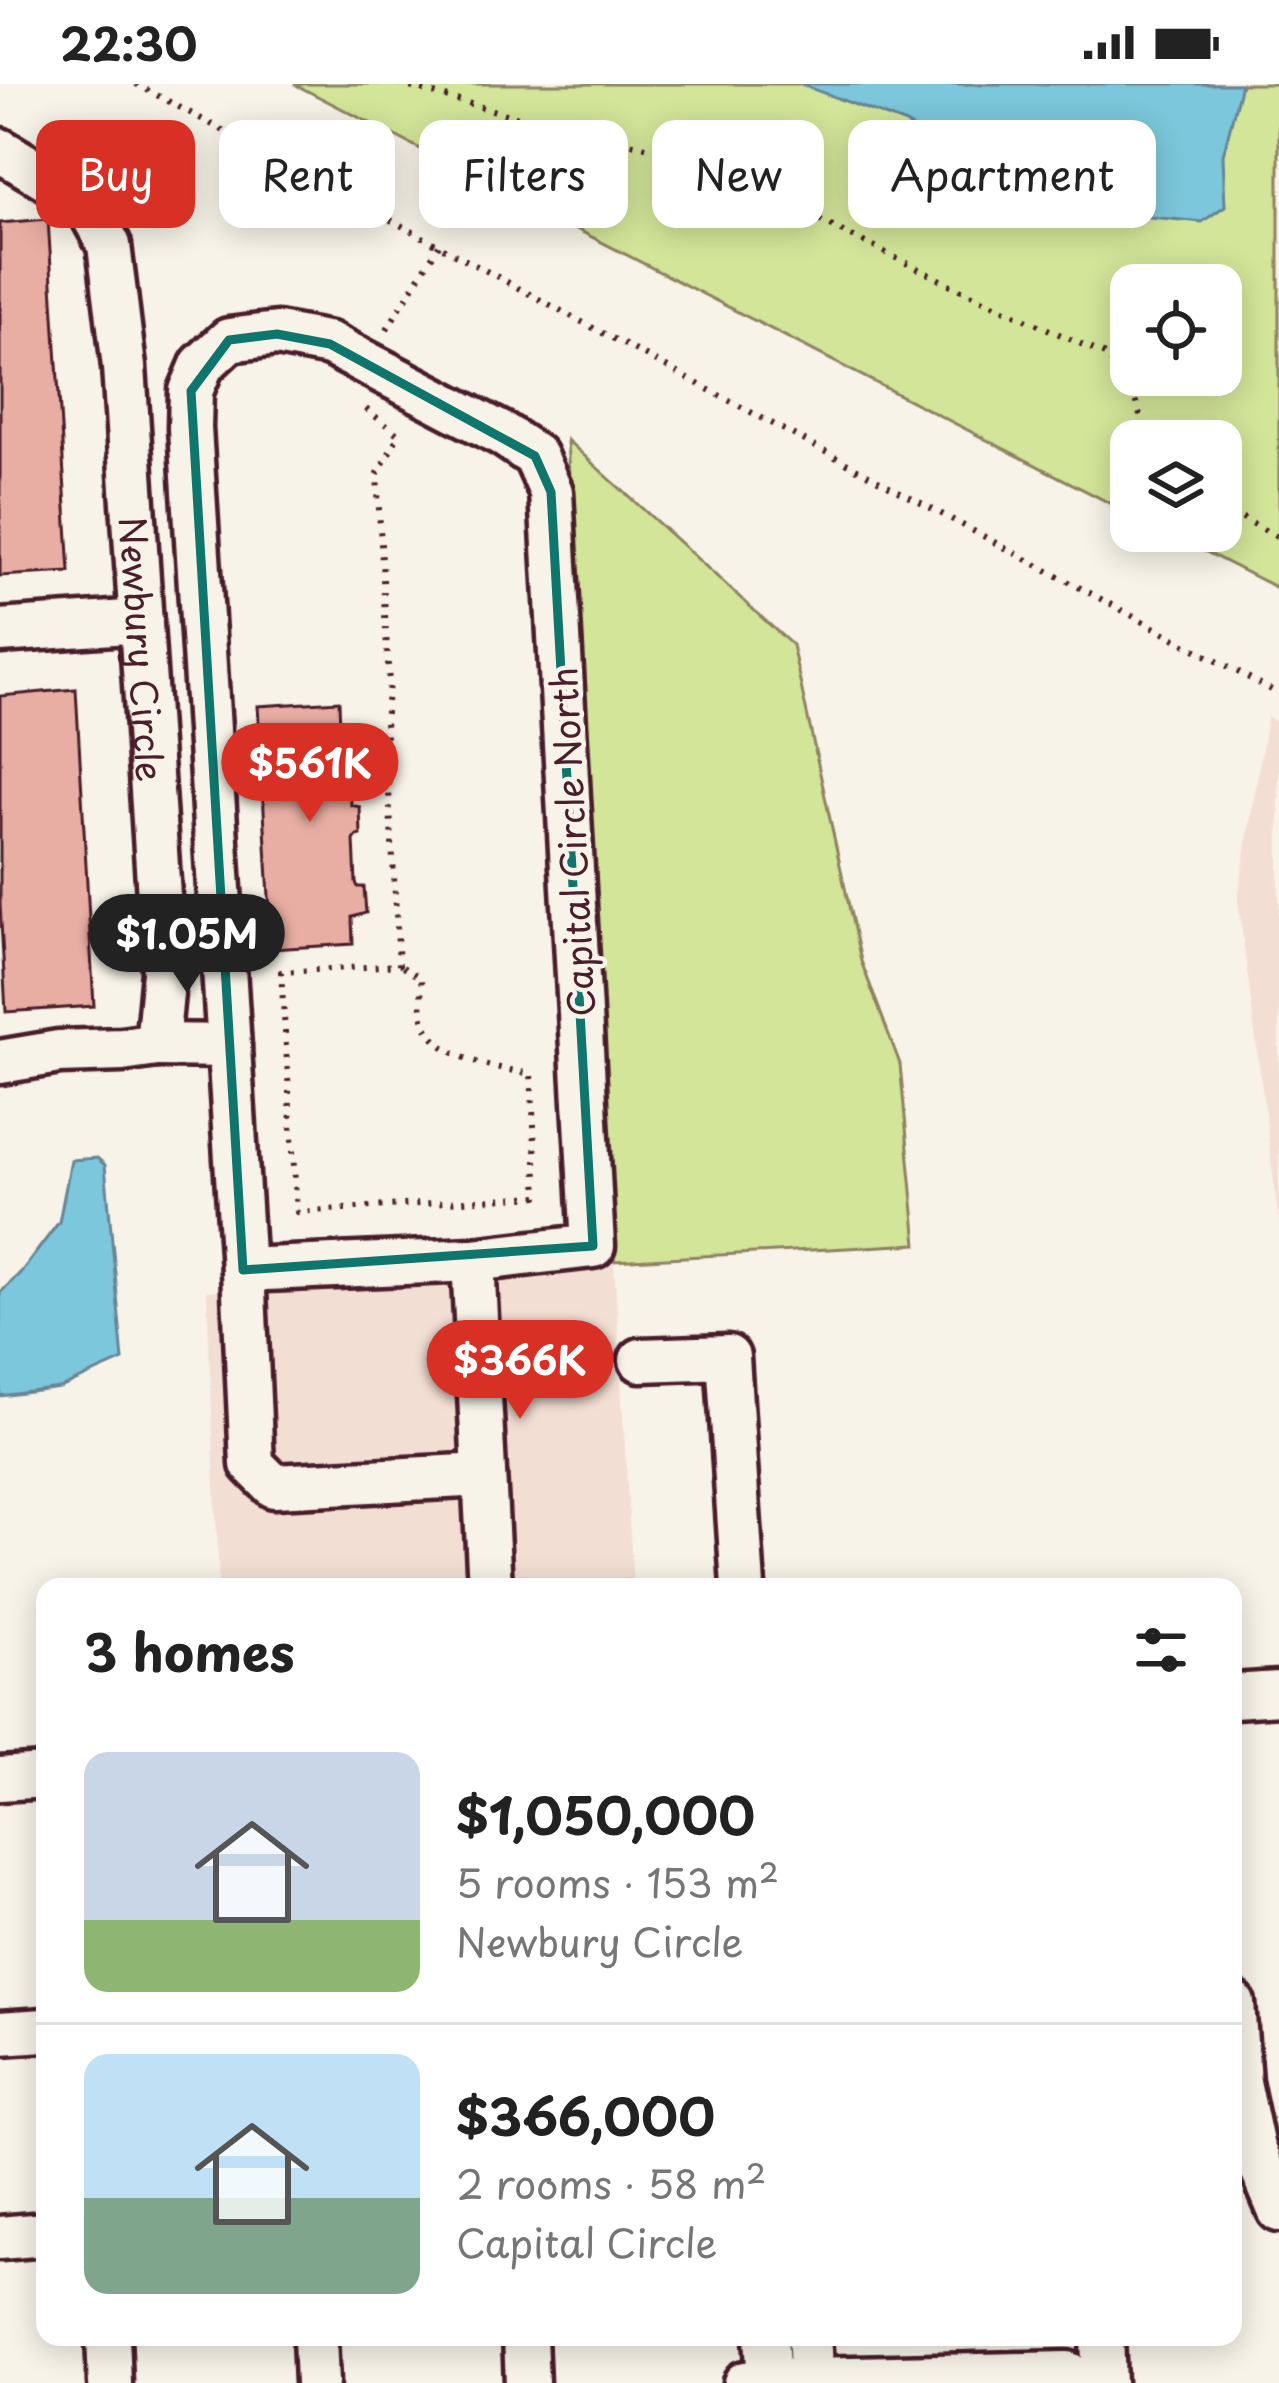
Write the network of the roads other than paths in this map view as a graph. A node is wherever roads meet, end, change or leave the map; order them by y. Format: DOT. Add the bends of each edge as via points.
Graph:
graph roads {
  1 [pos="0,150"];
  2 [pos="141,621"];
  3 [pos="0,631"];
  4 [pos="157,1046"];
  5 [pos="229,1046"];
  6 [pos="0,1062"];
  7 [pos="473,1260"];
  8 [pos="243,1270"];
  9 [pos="641,1360"];
  10 [pos="484,1475"];
  11 [pos="490,1578"];
  12 [pos="742,1578"];
  13 [pos="1279,1693"];
  14 [pos="1242,1695"];
  15 [pos="36,1777"];
  16 [pos="0,1779"];
  17 [pos="36,2031"];
  18 [pos="0,2033"];
  19 [pos="1242,2096"];
  20 [pos="1279,2210"];
  21 [pos="36,2235"];
  22 [pos="0,2238"];
  23 [pos="108,2346"];
  24 [pos="315,2346"];
  25 [pos="525,2346"];
  26 [pos="764,2346"];
  27 [pos="1102,2346"];
  28 [pos="811,2358"];
  29 [pos="757,2381"];
  30 [pos="110,2383"];
  31 [pos="317,2383"];
  32 [pos="527,2383"];
  33 [pos="1084,2383"];
  34 [pos="1104,2383"];
  1 -- 2 [label="street, Newbury Circle" via="85,201 109,245"];
  2 -- 3 [label="street"];
  2 -- 4 [label="street, Newbury Circle" via="164,972"];
  4 -- 5 [label="street"];
  4 -- 6 [label="street"];
  5 -- 7 [label="street, Capital Circle North" via="191,391 202,365 229,340 277,334 330,344 504,435 536,456 551,492 593,1246"];
  5 -- 8 [label="street"];
  7 -- 8 [label="street"];
  7 -- 10 [label="street"];
  8 -- 10 [label="street" via="252,1465 274,1486"];
  9 -- 12 [label="street" via="728,1357"];
  10 -- 11 [label="street"];
  13 -- 14 [label="street"];
  15 -- 16 [label="street"];
  17 -- 18 [label="street"];
  19 -- 20 [label="street"];
  21 -- 22 [label="street"];
  23 -- 30 [label="street"];
  24 -- 31 [label="street"];
  25 -- 32 [label="street"];
  26 -- 29 [label="street"];
  27 -- 34 [label="street"];
  28 -- 29 [label="street"];
  28 -- 33 [label="street" via="1067,2373"];
}
